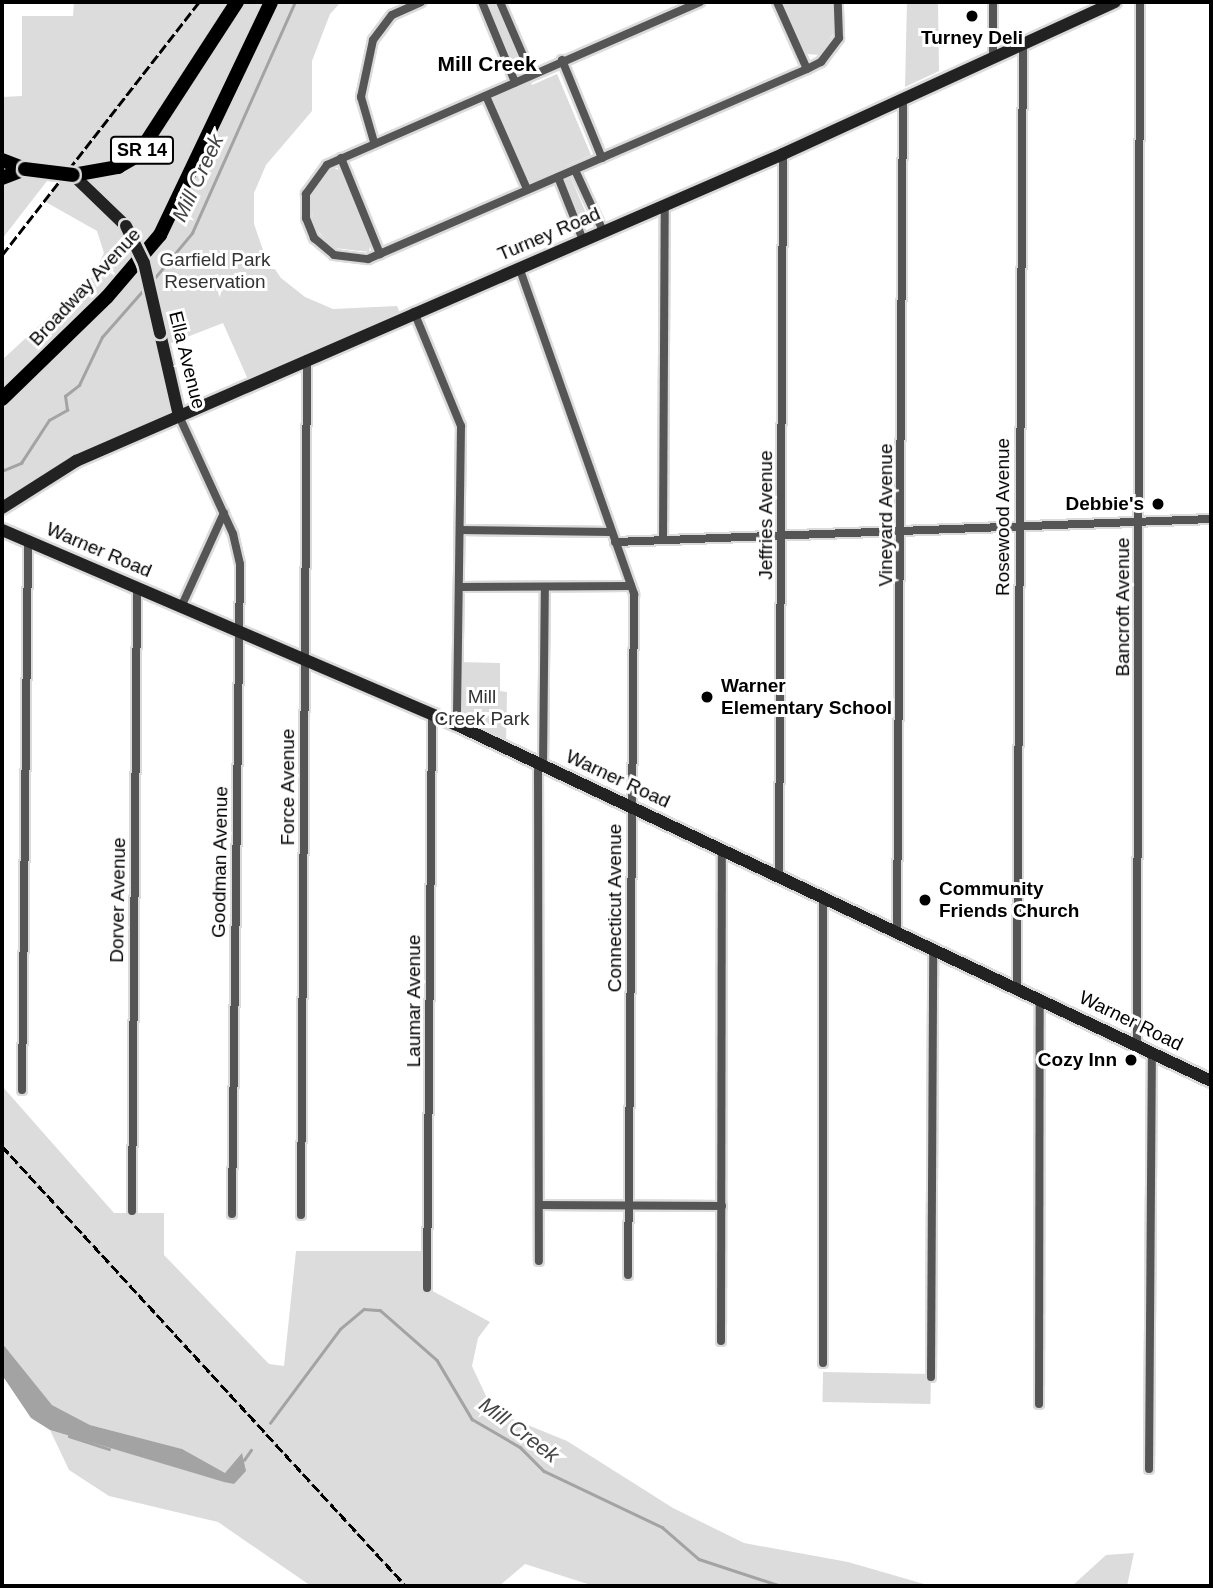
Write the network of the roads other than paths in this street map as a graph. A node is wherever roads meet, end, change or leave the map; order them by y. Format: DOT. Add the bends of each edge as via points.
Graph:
graph roads {
  1 [pos="237,2"];
  2 [pos="271,2"];
  3 [pos="421,2"];
  4 [pos="482,2"];
  5 [pos="500,2"];
  6 [pos="700,2"];
  7 [pos="777,2"];
  8 [pos="838,2"];
  9 [pos="993,2"];
  10 [pos="1115,2"];
  11 [pos="1140,2"];
  12 [pos="1023,46"];
  13 [pos="993,59"];
  14 [pos="562,60"];
  15 [pos="807,69"];
  16 [pos="531,74"];
  17 [pos="515,82"];
  18 [pos="486,96"];
  19 [pos="903,99"];
  20 [pos="374,142"];
  21 [pos="783,154"];
  22 [pos="341,158"];
  23 [pos="602,158"];
  24 [pos="2,160"];
  25 [pos="25,169"];
  26 [pos="575,170"];
  27 [pos="73,176"];
  28 [pos="558,177"];
  29 [pos="2,178"];
  30 [pos="527,189"];
  31 [pos="665,206"];
  32 [pos="603,231"];
  33 [pos="583,240"];
  34 [pos="380,254"];
  35 [pos="519,267"];
  36 [pos="414,312"];
  37 [pos="307,359"];
  38 [pos="2,399"];
  39 [pos="180,415"];
  40 [pos="2,508"];
  41 [pos="224,513"];
  42 [pos="1211,519"];
  43 [pos="1139,522"];
  44 [pos="1018,527"];
  45 [pos="2,530"];
  46 [pos="461,530"];
  47 [pos="611,532"];
  48 [pos="902,532"];
  49 [pos="782,536"];
  50 [pos="663,540"];
  51 [pos="29,541"];
  52 [pos="615,542"];
  53 [pos="631,586"];
  54 [pos="459,587"];
  55 [pos="545,587"];
  56 [pos="137,588"];
  57 [pos="181,605"];
  58 [pos="238,631"];
  59 [pos="304,658"];
  60 [pos="432,715"];
  61 [pos="457,725"];
  62 [pos="541,765"];
  63 [pos="630,805"];
  64 [pos="722,849"];
  65 [pos="779,875"];
  66 [pos="823,897"];
  67 [pos="897,932"];
  68 [pos="933,948"];
  69 [pos="1017,988"];
  70 [pos="1040,999"];
  71 [pos="1138,1044"];
  72 [pos="1152,1052"];
  73 [pos="1211,1080"];
  74 [pos="22,1090"];
  75 [pos="539,1205"];
  76 [pos="631,1205"];
  77 [pos="722,1206"];
  78 [pos="132,1211"];
  79 [pos="232,1214"];
  80 [pos="301,1215"];
  81 [pos="539,1261"];
  82 [pos="628,1275"];
  83 [pos="427,1288"];
  84 [pos="720,1341"];
  85 [pos="823,1363"];
  86 [pos="931,1377"];
  87 [pos="1039,1404"];
  88 [pos="1149,1469"];
  1 -- 27 [label="main road, SR 14" via="137,156 118,167"];
  2 -- 38 [label="main road, Broadway Avenue / SR 14" via="160,235 107,297"];
  3 -- 20 [label="street" via="392,15 373,40 361,97"];
  4 -- 17 [label="street"];
  5 -- 16 [label="street"];
  6 -- 14 [label="street"];
  7 -- 15 [label="street"];
  8 -- 15 [label="street" via="839,38 821,62"];
  9 -- 13 [label="street"];
  10 -- 12 [label="main road, Turney Road"];
  11 -- 43 [label="street, Bancroft Avenue"];
  12 -- 13 [label="main road, Turney Road"];
  12 -- 44 [label="street, Rosewood Avenue"];
  13 -- 19 [label="main road, Turney Road"];
  14 -- 16 [label="street"];
  14 -- 23 [label="street"];
  15 -- 23 [label="street"];
  16 -- 17 [label="street"];
  17 -- 18 [label="street"];
  18 -- 20 [label="street"];
  18 -- 30 [label="street"];
  19 -- 21 [label="main road, Turney Road"];
  19 -- 48 [label="street, Vineyard Avenue"];
  20 -- 22 [label="street"];
  21 -- 31 [label="main road, Turney Road"];
  21 -- 49 [label="street, Jeffries Avenue"];
  22 -- 34 [label="street"];
  22 -- 34 [label="street" via="309,184 305,207 310,229 334,255 358,260"];
  23 -- 26 [label="street"];
  24 -- 25 [label="main road"];
  25 -- 27 [label="main road, SR 14, bridge"];
  25 -- 29 [label="main road, SR 14"];
  26 -- 28 [label="street"];
  26 -- 32 [label="street"];
  27 -- 39 [label="main road, Ella Avenue, bridge" via="126,226 144,263"];
  28 -- 30 [label="street"];
  28 -- 33 [label="street"];
  30 -- 34 [label="street"];
  31 -- 32 [label="main road, Turney Road"];
  31 -- 50 [label="street"];
  32 -- 33 [label="main road, Turney Road"];
  33 -- 35 [label="main road, Turney Road"];
  35 -- 36 [label="main road, Turney Road"];
  35 -- 47 [label="street, Connecticut Avenue"];
  36 -- 37 [label="main road, Turney Road"];
  36 -- 46 [label="street" via="461,426"];
  37 -- 39 [label="main road, Turney Road"];
  37 -- 59 [label="street, Force Avenue"];
  39 -- 40 [label="main road, Turney Road" via="76,461"];
  39 -- 41 [label="street, Ella Avenue"];
  41 -- 57 [label="street"];
  41 -- 58 [label="street, Goodman Avenue" via="240,564"];
  42 -- 43 [label="street"];
  43 -- 44 [label="street"];
  43 -- 71 [label="street, Bancroft Avenue"];
  44 -- 48 [label="street"];
  44 -- 69 [label="street, Rosewood Avenue"];
  45 -- 51 [label="main road, Warner Road"];
  46 -- 47 [label="street"];
  46 -- 54 [label="street"];
  47 -- 52 [label="street, Connecticut Avenue"];
  48 -- 49 [label="street"];
  48 -- 67 [label="street, Vineyard Avenue"];
  49 -- 50 [label="street"];
  49 -- 65 [label="street, Jeffries Avenue"];
  50 -- 52 [label="street"];
  51 -- 56 [label="main road, Warner Road"];
  51 -- 74 [label="street"];
  52 -- 53 [label="street, Connecticut Avenue"];
  53 -- 55 [label="street"];
  53 -- 63 [label="street, Connecticut Avenue"];
  54 -- 55 [label="street"];
  54 -- 61 [label="street"];
  55 -- 62 [label="street"];
  56 -- 57 [label="main road, Warner Road"];
  56 -- 78 [label="street, Dorver Avenue"];
  57 -- 58 [label="main road, Warner Road"];
  58 -- 59 [label="main road, Warner Road"];
  58 -- 79 [label="street, Goodman Avenue"];
  59 -- 60 [label="main road, Warner Road"];
  59 -- 80 [label="street, Force Avenue"];
  60 -- 61 [label="main road, Warner Road"];
  60 -- 83 [label="street, Laumar Avenue"];
  61 -- 62 [label="main road, Warner Road"];
  62 -- 63 [label="main road, Warner Road"];
  62 -- 75 [label="street"];
  63 -- 64 [label="main road, Warner Road"];
  63 -- 76 [label="street, Connecticut Avenue"];
  64 -- 65 [label="main road, Warner Road"];
  64 -- 77 [label="street"];
  65 -- 66 [label="main road, Warner Road"];
  66 -- 67 [label="main road, Warner Road"];
  66 -- 85 [label="street"];
  67 -- 68 [label="main road, Warner Road"];
  68 -- 69 [label="main road, Warner Road"];
  68 -- 86 [label="street"];
  69 -- 70 [label="main road, Warner Road"];
  70 -- 71 [label="main road, Warner Road"];
  70 -- 87 [label="street"];
  71 -- 72 [label="main road, Warner Road"];
  72 -- 73 [label="main road, Warner Road"];
  72 -- 88 [label="street"];
  75 -- 76 [label="street"];
  75 -- 81 [label="street"];
  76 -- 77 [label="street"];
  76 -- 82 [label="street, Connecticut Avenue"];
  77 -- 84 [label="street"];
}
